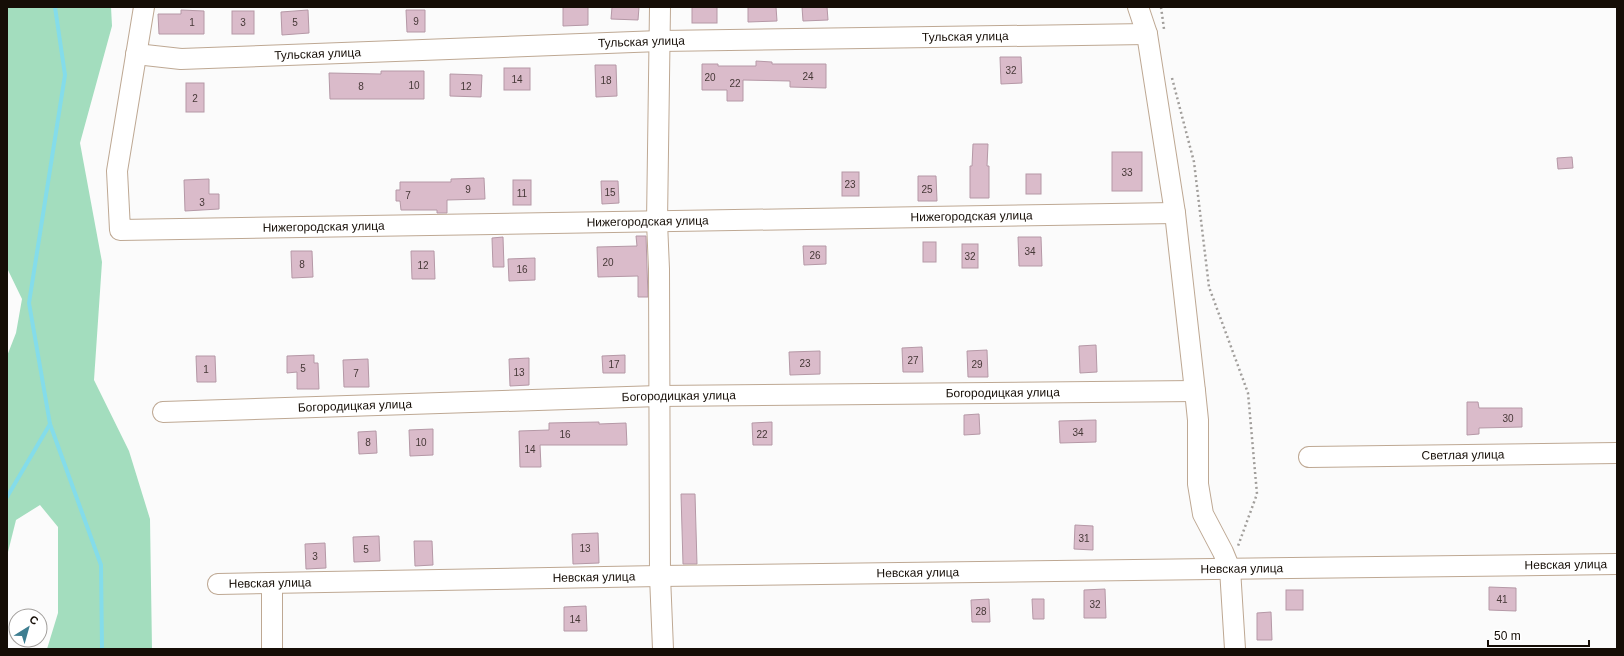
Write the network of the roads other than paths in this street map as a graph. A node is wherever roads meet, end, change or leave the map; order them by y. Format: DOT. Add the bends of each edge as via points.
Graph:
graph roads {
  1 [pos="144,7"];
  2 [pos="660,7"];
  3 [pos="1138,7"];
  4 [pos="1156,35"];
  5 [pos="660,41"];
  6 [pos="136,54"];
  7 [pos="1175,213"];
  8 [pos="657,222"];
  9 [pos="1195,391"];
  10 [pos="659,396"];
  11 [pos="163,412"];
  12 [pos="1617,453"];
  13 [pos="1310,457"];
  14 [pos="1617,564"];
  15 [pos="1230,569"];
  16 [pos="660,576"];
  17 [pos="272,583"];
  18 [pos="218,584"];
  19 [pos="272,649"];
  20 [pos="663,649"];
  21 [pos="1235,649"];
  1 -- 6 [label="street"];
  2 -- 5 [label="street"];
  3 -- 4 [label="street"];
  4 -- 5 [label="street, Тульская улица"];
  4 -- 7 [label="street"];
  5 -- 6 [label="street, Тульская улица" via="181,59"];
  5 -- 8 [label="street"];
  6 -- 8 [label="street, Нижегородская улица" via="116,171 120,230"];
  7 -- 8 [label="street, Нижегородская улица"];
  7 -- 9 [label="street"];
  8 -- 10 [label="street"];
  9 -- 10 [label="street, Богородицкая улица"];
  9 -- 15 [label="street" via="1198,420 1198,484 1203,514"];
  10 -- 11 [label="street, Богородицкая улица"];
  10 -- 16 [label="street"];
  12 -- 13 [label="street, Светлая улица"];
  14 -- 15 [label="street, Невская улица"];
  15 -- 16 [label="street, Невская улица"];
  15 -- 21 [label="street"];
  16 -- 17 [label="street, Невская улица"];
  16 -- 20 [label="street"];
  17 -- 18 [label="street, Невская улица"];
  17 -- 19 [label="street"];
}
